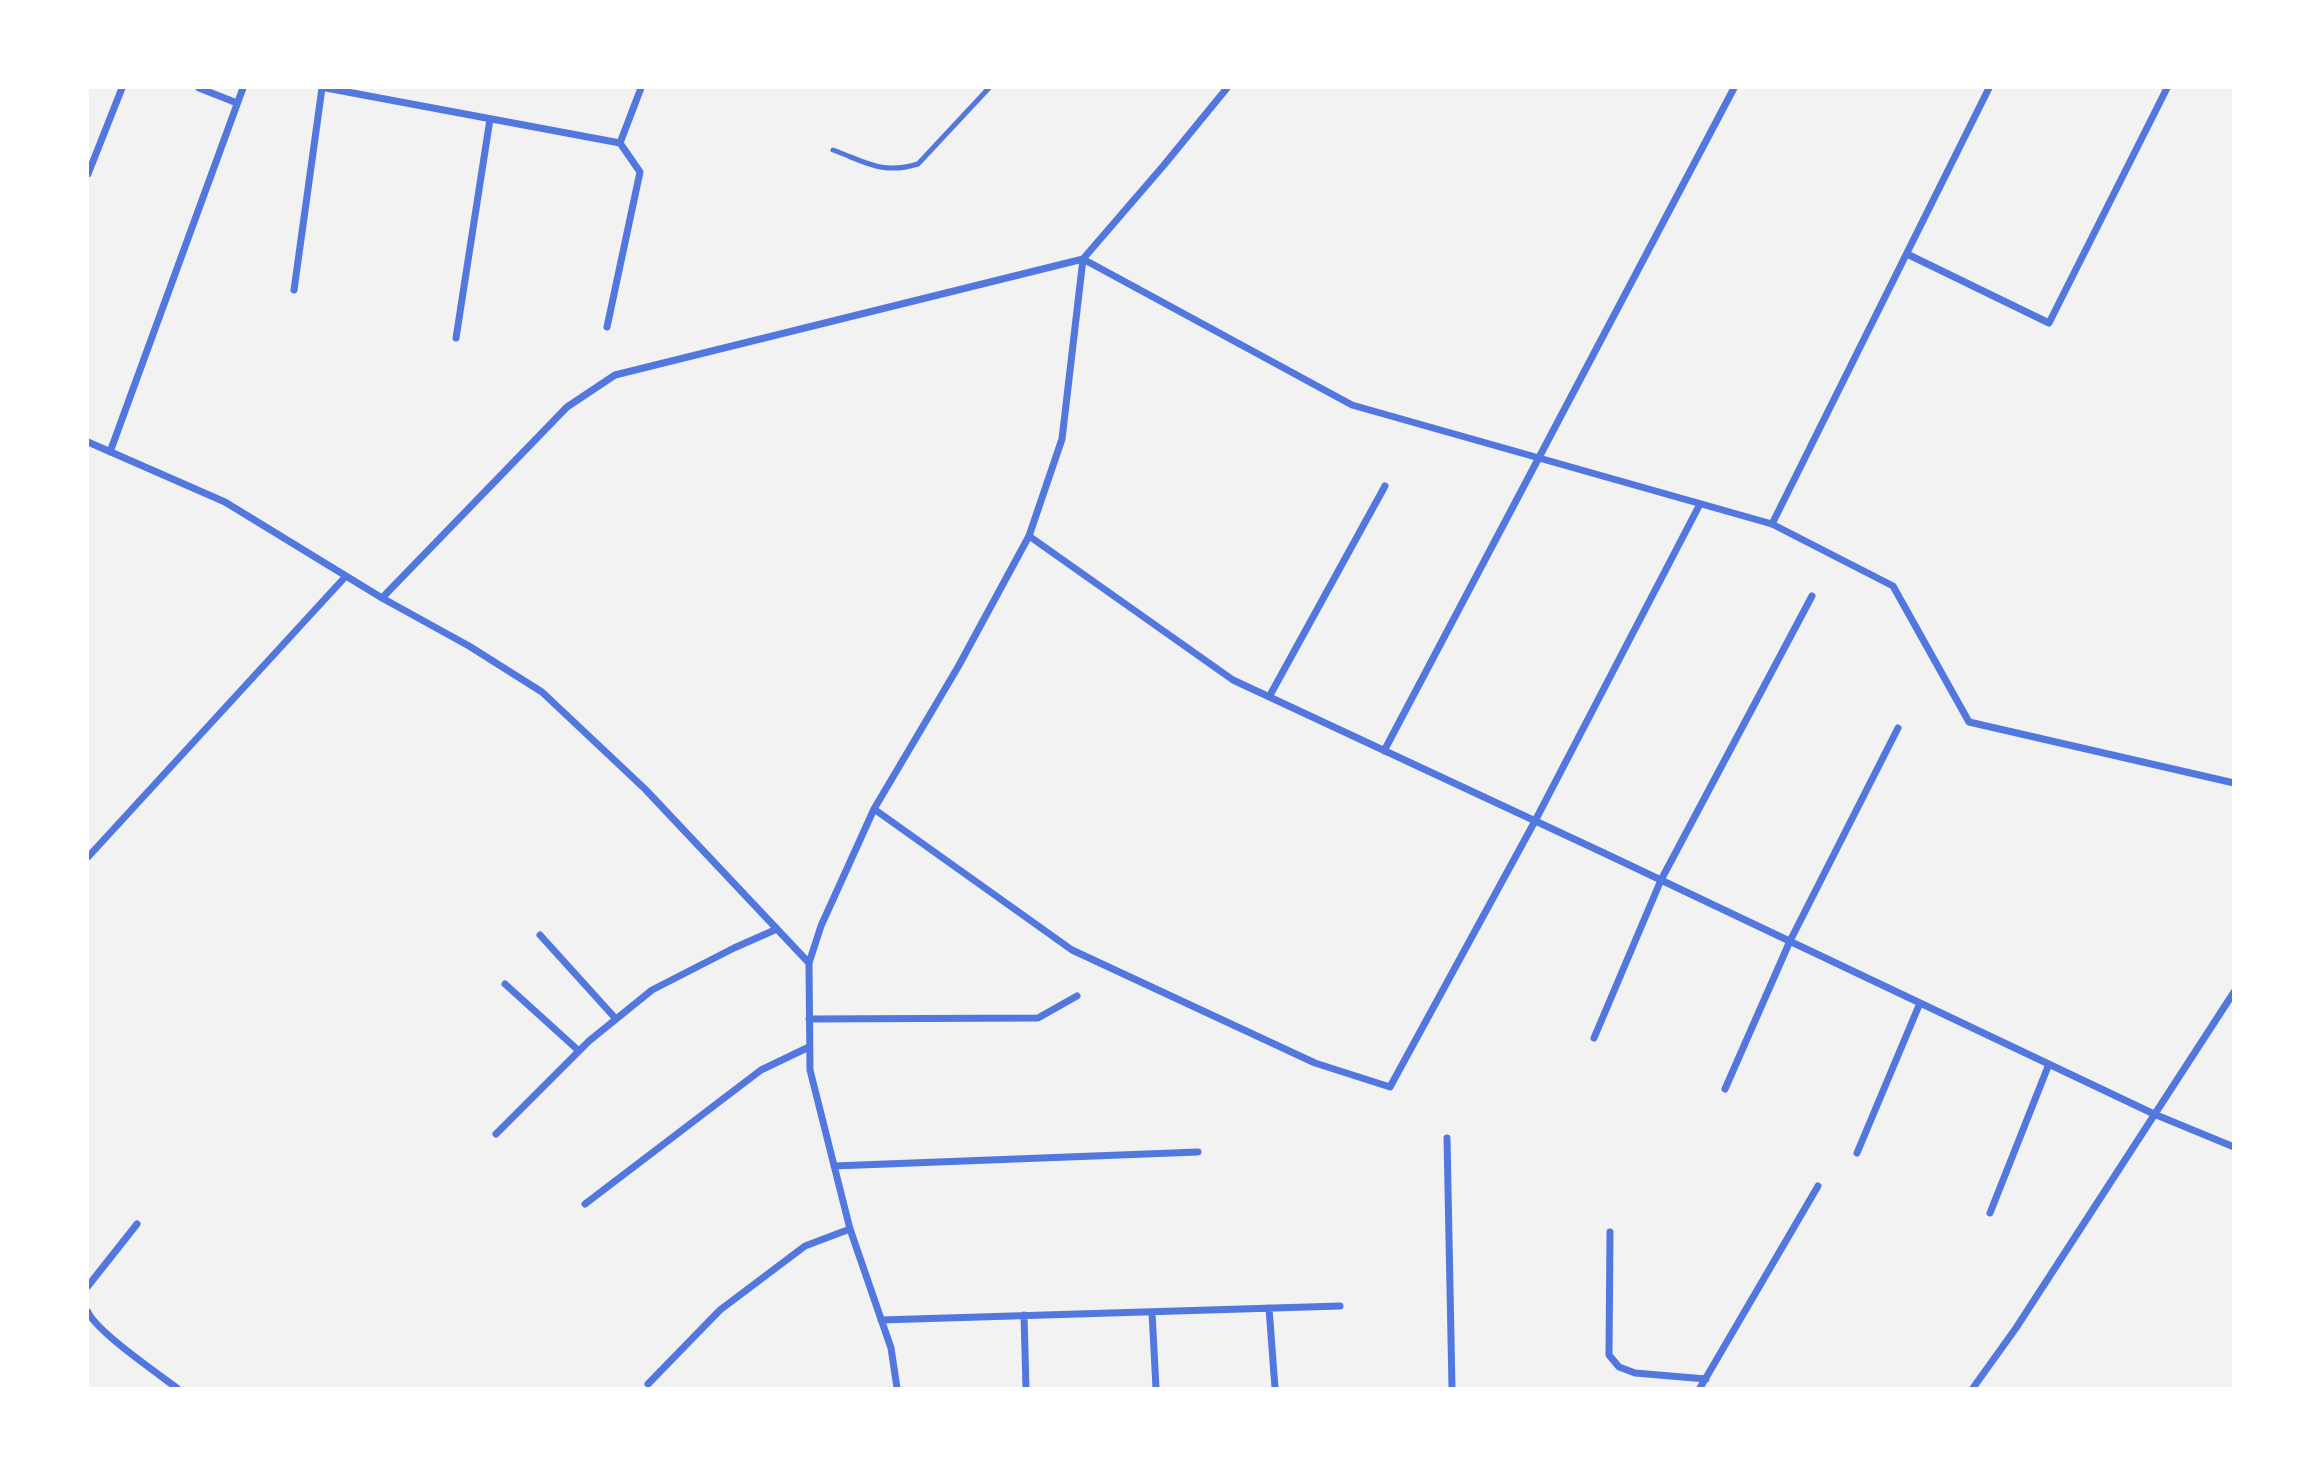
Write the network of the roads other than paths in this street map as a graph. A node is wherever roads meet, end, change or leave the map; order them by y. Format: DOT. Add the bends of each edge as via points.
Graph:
graph roads {
  1 [pos="122,88"];
  2 [pos="199,88"];
  3 [pos="243,88"];
  4 [pos="324,88"];
  5 [pos="641,88"];
  6 [pos="989,88"];
  7 [pos="1225,88"];
  8 [pos="1734,88"];
  9 [pos="1989,88"];
  10 [pos="2167,88"];
  11 [pos="237,103"];
  12 [pos="489,119"];
  13 [pos="620,143"];
  14 [pos="833,150"];
  15 [pos="88,174"];
  16 [pos="1907,254"];
  17 [pos="1083,259"];
  18 [pos="294,290"];
  19 [pos="607,327"];
  20 [pos="456,338"];
  21 [pos="88,442"];
  22 [pos="110,452"];
  23 [pos="1539,458"];
  24 [pos="1385,486"];
  25 [pos="1700,504"];
  26 [pos="1772,524"];
  27 [pos="1030,536"];
  28 [pos="346,576"];
  29 [pos="1812,596"];
  30 [pos="382,598"];
  31 [pos="1269,697"];
  32 [pos="1898,728"];
  33 [pos="1384,751"];
  34 [pos="2234,783"];
  35 [pos="874,809"];
  36 [pos="1535,821"];
  37 [pos="88,857"];
  38 [pos="1661,880"];
  39 [pos="777,929"];
  40 [pos="540,935"];
  41 [pos="1790,942"];
  42 [pos="808,963"];
  43 [pos="505,985"];
  44 [pos="2234,992"];
  45 [pos="1077,996"];
  46 [pos="1920,1003"];
  47 [pos="809,1019"];
  48 [pos="616,1020"];
  49 [pos="1594,1038"];
  50 [pos="809,1046"];
  51 [pos="579,1051"];
  52 [pos="2049,1064"];
  53 [pos="1725,1090"];
  54 [pos="2154,1114"];
  55 [pos="496,1134"];
  56 [pos="1447,1138"];
  57 [pos="2234,1147"];
  58 [pos="1198,1152"];
  59 [pos="1857,1153"];
  60 [pos="834,1166"];
  61 [pos="1818,1186"];
  62 [pos="586,1204"];
  63 [pos="1990,1213"];
  64 [pos="137,1224"];
  65 [pos="850,1229"];
  66 [pos="1610,1232"];
  67 [pos="88,1286"];
  68 [pos="1340,1306"];
  69 [pos="1269,1308"];
  70 [pos="88,1312"];
  71 [pos="1152,1312"];
  72 [pos="1024,1315"];
  73 [pos="881,1320"];
  74 [pos="1706,1380"];
  75 [pos="648,1384"];
  76 [pos="177,1388"];
  77 [pos="897,1388"];
  78 [pos="1026,1388"];
  79 [pos="1156,1388"];
  80 [pos="1275,1388"];
  81 [pos="1452,1388"];
  82 [pos="1700,1388"];
  83 [pos="1973,1388"];
  1 -- 15 [label="street"];
  2 -- 11 [label="street"];
  3 -- 11 [label="street"];
  4 -- 12 [label="street"];
  4 -- 18 [label="street"];
  5 -- 13 [label="street"];
  6 -- 14 [label="lane" via="918,164 887,170"];
  7 -- 17 [label="street"];
  8 -- 23 [label="street"];
  9 -- 16 [label="street"];
  10 -- 16 [label="street" via="2049,323"];
  11 -- 22 [label="street"];
  12 -- 13 [label="street"];
  12 -- 20 [label="street"];
  13 -- 19 [label="street" via="640,172"];
  16 -- 26 [label="street"];
  17 -- 23 [label="street" via="1352,405"];
  17 -- 27 [label="street" via="1062,439"];
  17 -- 30 [label="street" via="615,374 567,407"];
  21 -- 22 [label="street"];
  22 -- 28 [label="street" via="225,502"];
  23 -- 25 [label="street"];
  23 -- 33 [label="street"];
  24 -- 31 [label="street"];
  25 -- 26 [label="street"];
  25 -- 36 [label="street"];
  26 -- 34 [label="street" via="1893,586 1969,722"];
  27 -- 31 [label="street" via="1233,681"];
  27 -- 35 [label="street"];
  28 -- 30 [label="street"];
  28 -- 37 [label="street"];
  29 -- 38 [label="street"];
  30 -- 39 [label="street" via="542,692 645,789"];
  31 -- 33 [label="street"];
  32 -- 41 [label="street"];
  33 -- 36 [label="street"];
  35 -- 36 [label="street" via="1072,950 1315,1063 1390,1087"];
  35 -- 42 [label="street"];
  36 -- 38 [label="street"];
  38 -- 41 [label="street"];
  38 -- 49 [label="street"];
  39 -- 42 [label="street"];
  39 -- 48 [label="street" via="652,990"];
  40 -- 48 [label="street"];
  41 -- 46 [label="street"];
  41 -- 53 [label="street"];
  42 -- 47 [label="street"];
  43 -- 51 [label="street"];
  44 -- 54 [label="street"];
  45 -- 47 [label="street" via="1038,1018"];
  46 -- 52 [label="street"];
  46 -- 59 [label="street"];
  47 -- 50 [label="street"];
  48 -- 51 [label="street"];
  50 -- 60 [label="street" via="810,1070"];
  50 -- 62 [label="street" via="761,1070"];
  51 -- 55 [label="street"];
  52 -- 54 [label="street"];
  52 -- 63 [label="street"];
  54 -- 57 [label="street"];
  54 -- 83 [label="street"];
  56 -- 81 [label="street"];
  58 -- 60 [label="street"];
  60 -- 65 [label="street"];
  61 -- 74 [label="street"];
  64 -- 67 [label="street"];
  65 -- 73 [label="street"];
  65 -- 75 [label="street" via="805,1246 720,1310"];
  66 -- 74 [label="street" via="1609,1355 1619,1367 1635,1373"];
  68 -- 69 [label="street"];
  69 -- 71 [label="street"];
  69 -- 80 [label="street"];
  70 -- 76 [label="street" via="104,1331"];
  71 -- 72 [label="street"];
  71 -- 79 [label="street"];
  72 -- 73 [label="street"];
  72 -- 78 [label="street"];
  73 -- 77 [label="street"];
  74 -- 82 [label="street"];
}
